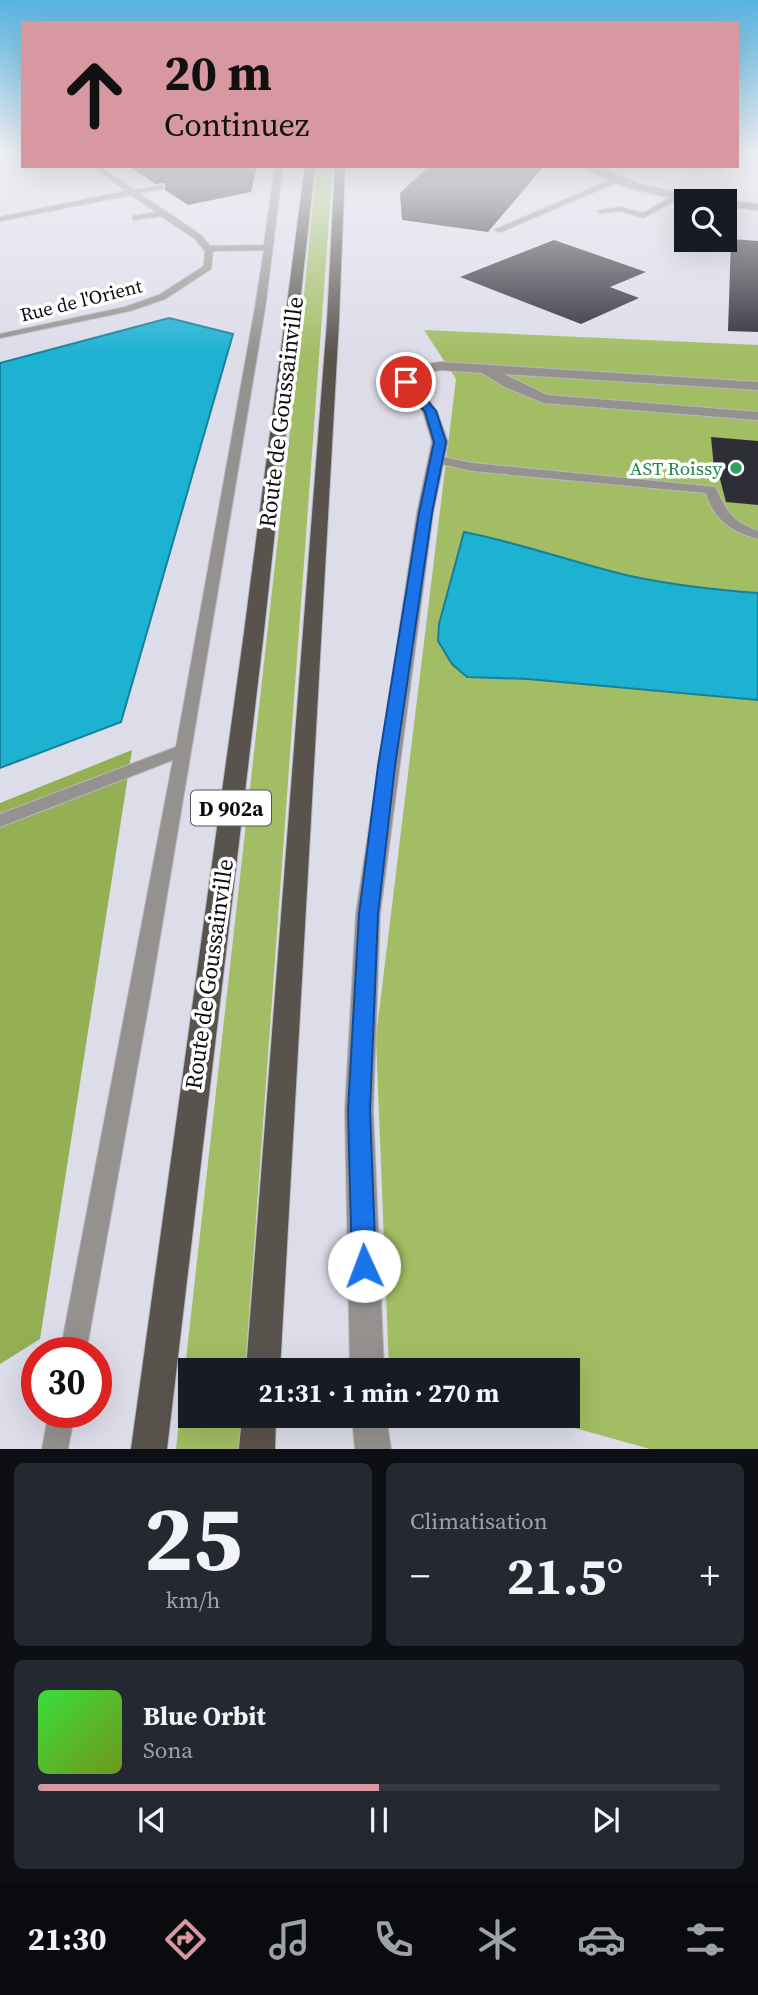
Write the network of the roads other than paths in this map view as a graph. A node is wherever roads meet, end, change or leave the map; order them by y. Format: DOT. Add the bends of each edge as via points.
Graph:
graph roads {
  1 [pos="172,220"];
  2 [pos="272,220"];
  3 [pos="304,220"];
  4 [pos="337,220"];
  5 [pos="523,220"];
  6 [pos="498,230"];
  7 [pos="268,247"];
  8 [pos="207,249"];
  9 [pos="3,336"];
  10 [pos="482,367"];
  11 [pos="758,386"];
  12 [pos="758,416"];
  13 [pos="437,460"];
  14 [pos="758,535"];
  15 [pos="183,750"];
  16 [pos="0,821"];
  17 [pos="76,1337"];
  18 [pos="264,1358"];
  19 [pos="367,1358"];
  20 [pos="59,1428"];
  21 [pos="258,1428"];
  22 [pos="370,1428"];
  23 [pos="55,1449"];
  24 [pos="149,1449"];
  25 [pos="257,1449"];
  26 [pos="373,1449"];
  1 -- 8 [label="lane"];
  2 -- 7 [label="lane"];
  3 -- 24 [label="main road, Route de Goussainville / D 902a"];
  4 -- 18 [label="main road, Route de Goussainville / D 902a"];
  5 -- 6 [label="lane"];
  7 -- 8 [label="lane"];
  7 -- 15 [label="lane"];
  8 -- 9 [label="lane, Rue de l'Orient" via="208,267 162,298"];
  10 -- 11 [label="street"];
  10 -- 12 [label="street" via="544,399"];
  10 -- 13 [label="street" via="418,369 406,382 430,411 440,442"];
  13 -- 14 [label="lane" via="711,490 717,512 739,529"];
  13 -- 19 [label="street" via="425,513 368,914 359,1110"];
  15 -- 16 [label="lane"];
  15 -- 17 [label="lane"];
  20 -- 23 [label="lane"];
  21 -- 25 [label="main road"];
  22 -- 26 [label="street"];
}
